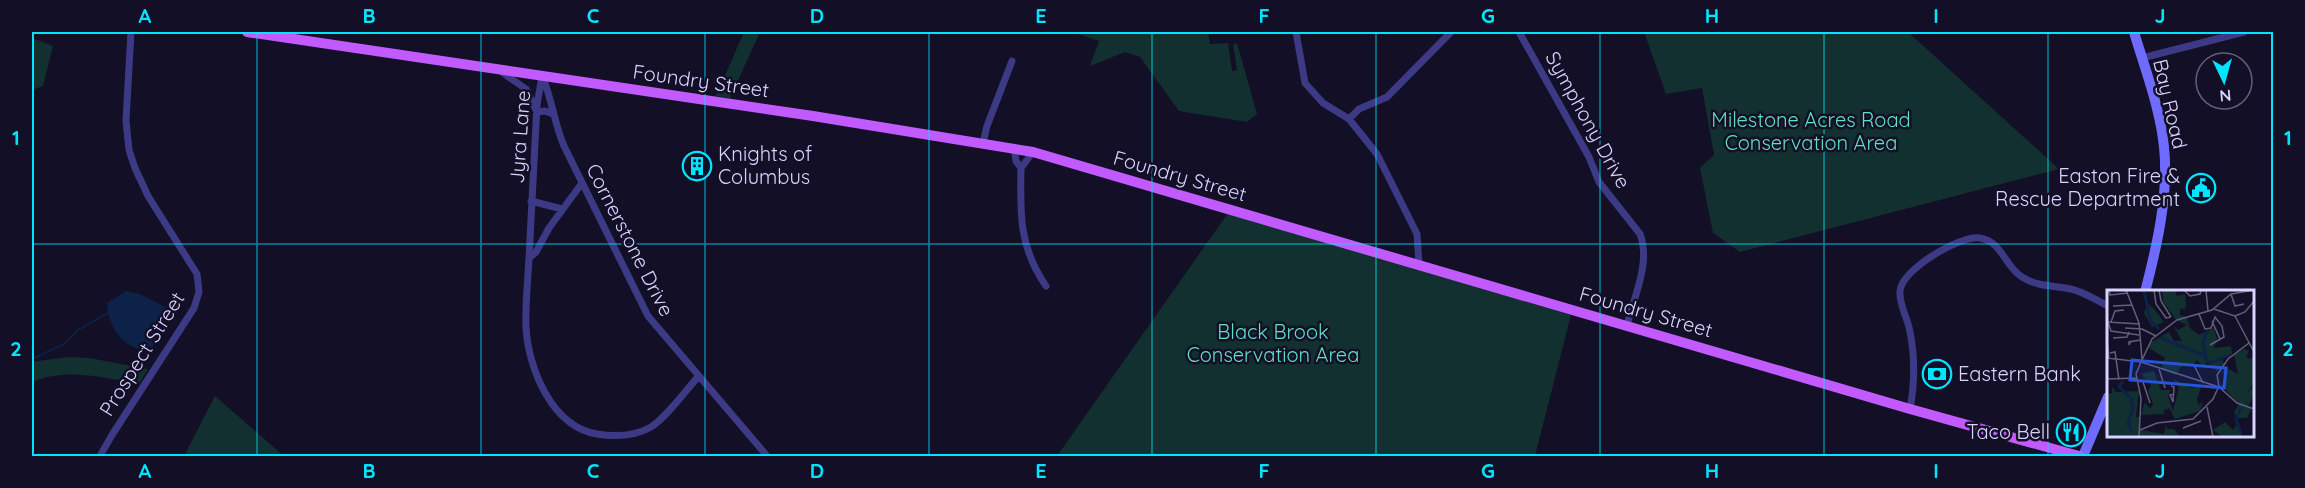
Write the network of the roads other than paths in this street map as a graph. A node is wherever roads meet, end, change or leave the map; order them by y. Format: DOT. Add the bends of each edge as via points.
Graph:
graph roads {
  1 [pos="131,32"];
  2 [pos="247,32"];
  3 [pos="1296,32"];
  4 [pos="1451,32"];
  5 [pos="1519,32"];
  6 [pos="2134,32"];
  7 [pos="2244,32"];
  8 [pos="2142,58"];
  9 [pos="1012,61"];
  10 [pos="495,69"];
  11 [pos="542,76"];
  12 [pos="537,112"];
  13 [pos="553,114"];
  14 [pos="1349,119"];
  15 [pos="983,143"];
  16 [pos="1014,148"];
  17 [pos="1033,152"];
  18 [pos="1021,168"];
  19 [pos="582,183"];
  20 [pos="531,201"];
  21 [pos="562,209"];
  22 [pos="529,258"];
  23 [pos="1419,264"];
  24 [pos="1046,286"];
  25 [pos="2145,290"];
  26 [pos="2107,305"];
  27 [pos="1627,325"];
  28 [pos="698,376"];
  29 [pos="2107,401"];
  30 [pos="1910,409"];
  31 [pos="100,456"];
  32 [pos="767,456"];
  33 [pos="2081,456"];
  1 -- 31 [label="street, Prospect Street" via="126,121 132,159 148,196 195,270 199,292 194,308"];
  2 -- 10 [label="main road, Foundry Street"];
  3 -- 14 [label="street" via="1305,83 1323,103"];
  4 -- 14 [label="street" via="1387,98 1359,109"];
  5 -- 27 [label="street, Symphony Drive" via="1599,182 1644,243 1642,268"];
  6 -- 8 [label="main road, Bay Road"];
  7 -- 8 [label="street"];
  8 -- 25 [label="main road, Bay Road" via="2162,133 2165,166 2160,219"];
  9 -- 15 [label="street"];
  10 -- 11 [label="main road, Foundry Street"];
  10 -- 12 [label="street" via="523,86"];
  11 -- 12 [label="street, Jyra Lane"];
  11 -- 13 [label="street, Cornerstone Drive"];
  11 -- 15 [label="main road, Foundry Street"];
  12 -- 13 [label="street"];
  12 -- 20 [label="street, Jyra Lane"];
  13 -- 19 [label="street, Cornerstone Drive"];
  14 -- 23 [label="street" via="1377,154 1414,226"];
  15 -- 16 [label="main road, Foundry Street"];
  16 -- 17 [label="main road, Foundry Street"];
  16 -- 18 [label="street"];
  17 -- 18 [label="street"];
  17 -- 23 [label="main road, Foundry Street"];
  18 -- 24 [label="street" via="1024,237 1033,268"];
  19 -- 21 [label="street"];
  19 -- 28 [label="street, Cornerstone Drive" via="648,316"];
  20 -- 21 [label="street, Jyra Lane"];
  20 -- 22 [label="street, Jyra Lane"];
  21 -- 22 [label="street"];
  22 -- 28 [label="street, Jyra Lane" via="526,328 534,365 547,395 573,425 604,435 645,430 662,418"];
  23 -- 27 [label="main road, Foundry Street"];
  26 -- 30 [label="street" via="2079,292 2042,286 2023,278 1991,242 1975,238 1963,241 1912,270 1900,288 1912,344 1914,384"];
  27 -- 30 [label="main road, Foundry Street"];
  28 -- 32 [label="street, Cornerstone Drive"];
  29 -- 33 [label="main road"];
  30 -- 33 [label="main road, Foundry Street"];
}
